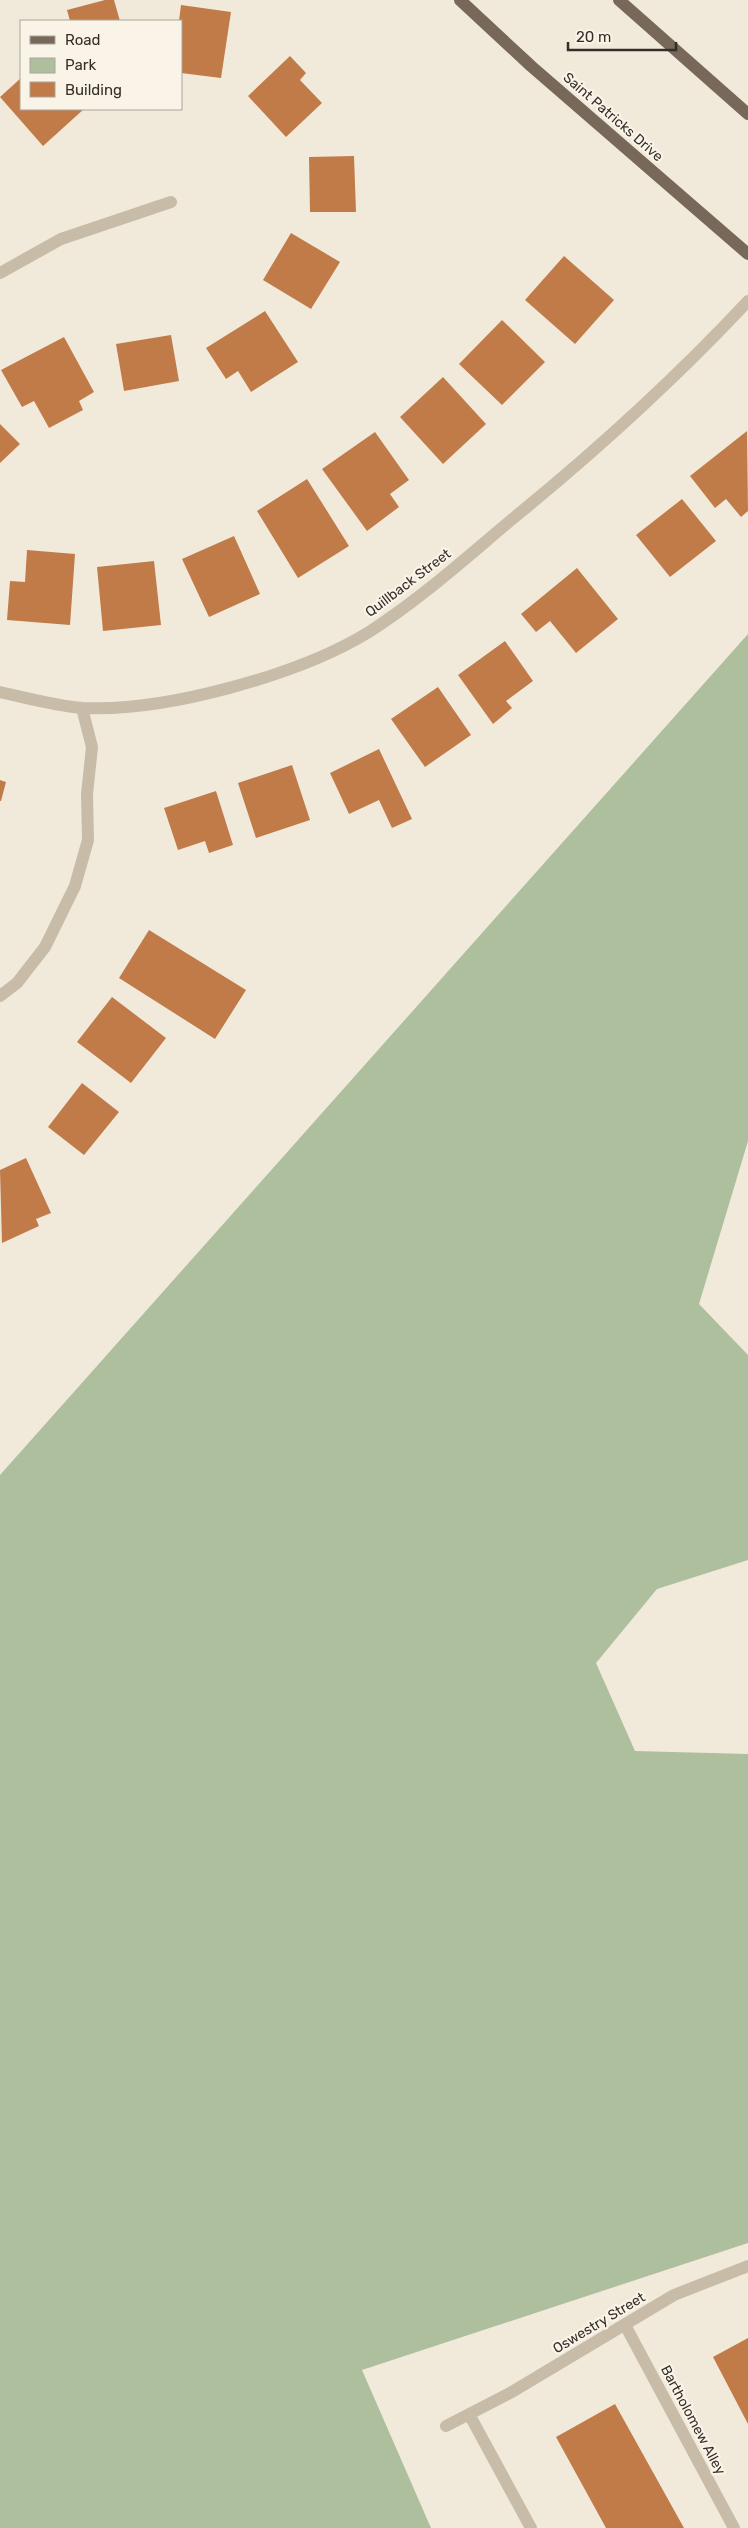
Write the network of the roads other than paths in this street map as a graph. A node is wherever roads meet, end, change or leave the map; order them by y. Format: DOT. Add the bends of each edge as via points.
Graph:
graph roads {
  1 [pos="460,0"];
  2 [pos="619,0"];
  3 [pos="748,114"];
  4 [pos="171,202"];
  5 [pos="748,254"];
  6 [pos="0,273"];
  7 [pos="748,301"];
  8 [pos="0,692"];
  9 [pos="82,708"];
  10 [pos="0,996"];
  11 [pos="748,2266"];
  12 [pos="625,2325"];
  13 [pos="469,2414"];
  14 [pos="446,2426"];
  15 [pos="531,2528"];
  16 [pos="734,2528"];
  1 -- 5 [label="main road, Saint Patricks Drive" via="530,66"];
  2 -- 3 [label="main road"];
  4 -- 6 [label="street" via="61,239"];
  7 -- 9 [label="street, Quillback Street" via="697,356 591,453 410,603 368,632 322,657 262,678 167,701"];
  8 -- 9 [label="street, Quillback Street"];
  9 -- 10 [label="street" via="92,747 87,794 88,840 75,886 45,947 16,983"];
  11 -- 12 [label="street, Oswestry Street" via="674,2295"];
  12 -- 13 [label="street, Oswestry Street"];
  12 -- 16 [label="street, Bartholomew Alley"];
  13 -- 14 [label="street, Oswestry Street"];
  13 -- 15 [label="street"];
}
